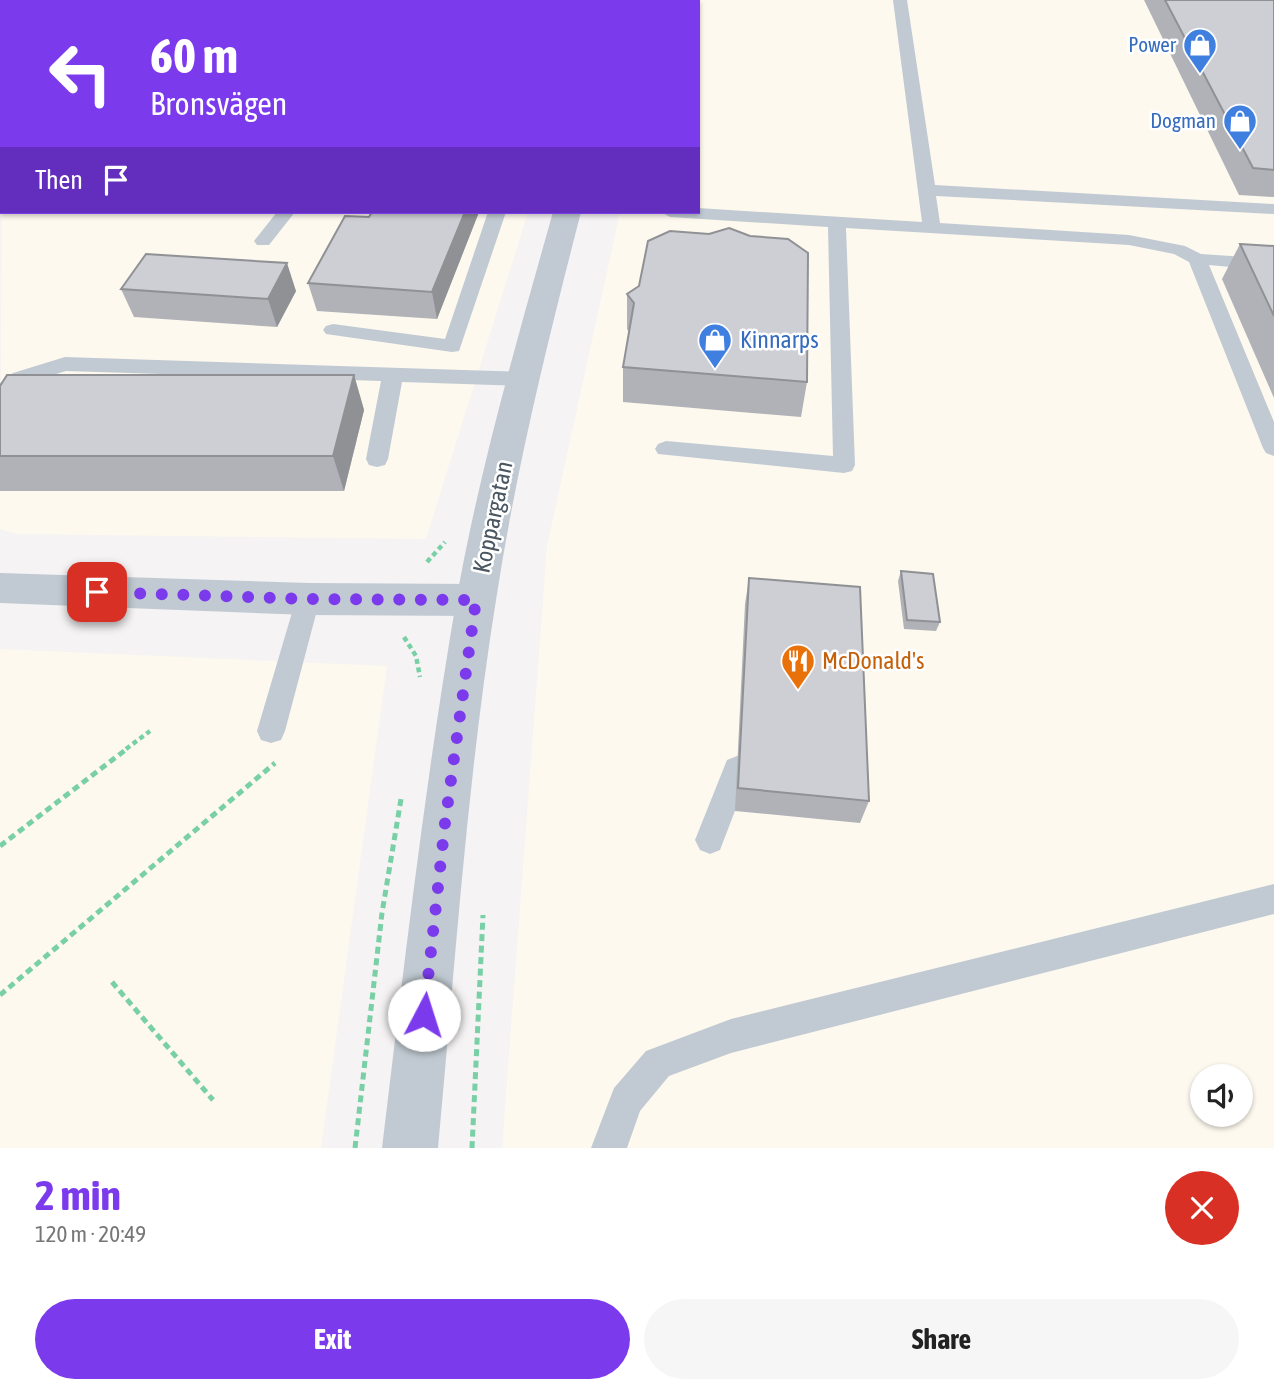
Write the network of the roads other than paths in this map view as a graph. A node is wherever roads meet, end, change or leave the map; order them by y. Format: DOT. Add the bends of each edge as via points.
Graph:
graph roads {
  1 [pos="900,0"];
  2 [pos="927,190"];
  3 [pos="1274,209"];
  4 [pos="284,214"];
  5 [pos="496,214"];
  6 [pos="565,214"];
  7 [pos="700,214"];
  8 [pos="836,222"];
  9 [pos="932,227"];
  10 [pos="264,241"];
  11 [pos="1197,259"];
  12 [pos="1274,265"];
  13 [pos="333,330"];
  14 [pos="393,374"];
  15 [pos="522,379"];
  16 [pos="0,394"];
  17 [pos="1274,448"];
  18 [pos="666,449"];
  19 [pos="377,459"];
  20 [pos="0,588"];
  21 [pos="308,599"];
  22 [pos="476,600"];
  23 [pos="271,731"];
  24 [pos="737,769"];
  25 [pos="710,840"];
  26 [pos="1274,899"];
  27 [pos="413,1139"];
  28 [pos="609,1148"];
  1 -- 2 [label="lane"];
  2 -- 3 [label="lane"];
  2 -- 9 [label="lane"];
  4 -- 10 [label="lane"];
  5 -- 13 [label="lane" via="452,346"];
  6 -- 15 [label="street, Koppargatan"];
  7 -- 8 [label="lane"];
  8 -- 9 [label="lane"];
  8 -- 18 [label="lane" via="844,465"];
  9 -- 11 [label="lane" via="1129,240 1179,250"];
  11 -- 12 [label="lane"];
  11 -- 17 [label="lane"];
  14 -- 15 [label="lane"];
  14 -- 16 [label="lane" via="65,364 20,378"];
  14 -- 19 [label="lane"];
  15 -- 22 [label="street, Koppargatan"];
  20 -- 21 [label="street"];
  21 -- 22 [label="street"];
  21 -- 23 [label="lane"];
  22 -- 27 [label="street, Koppargatan" via="445,823"];
  24 -- 25 [label="lane"];
  26 -- 28 [label="lane" via="731,1036 658,1063 626,1100"];
}
